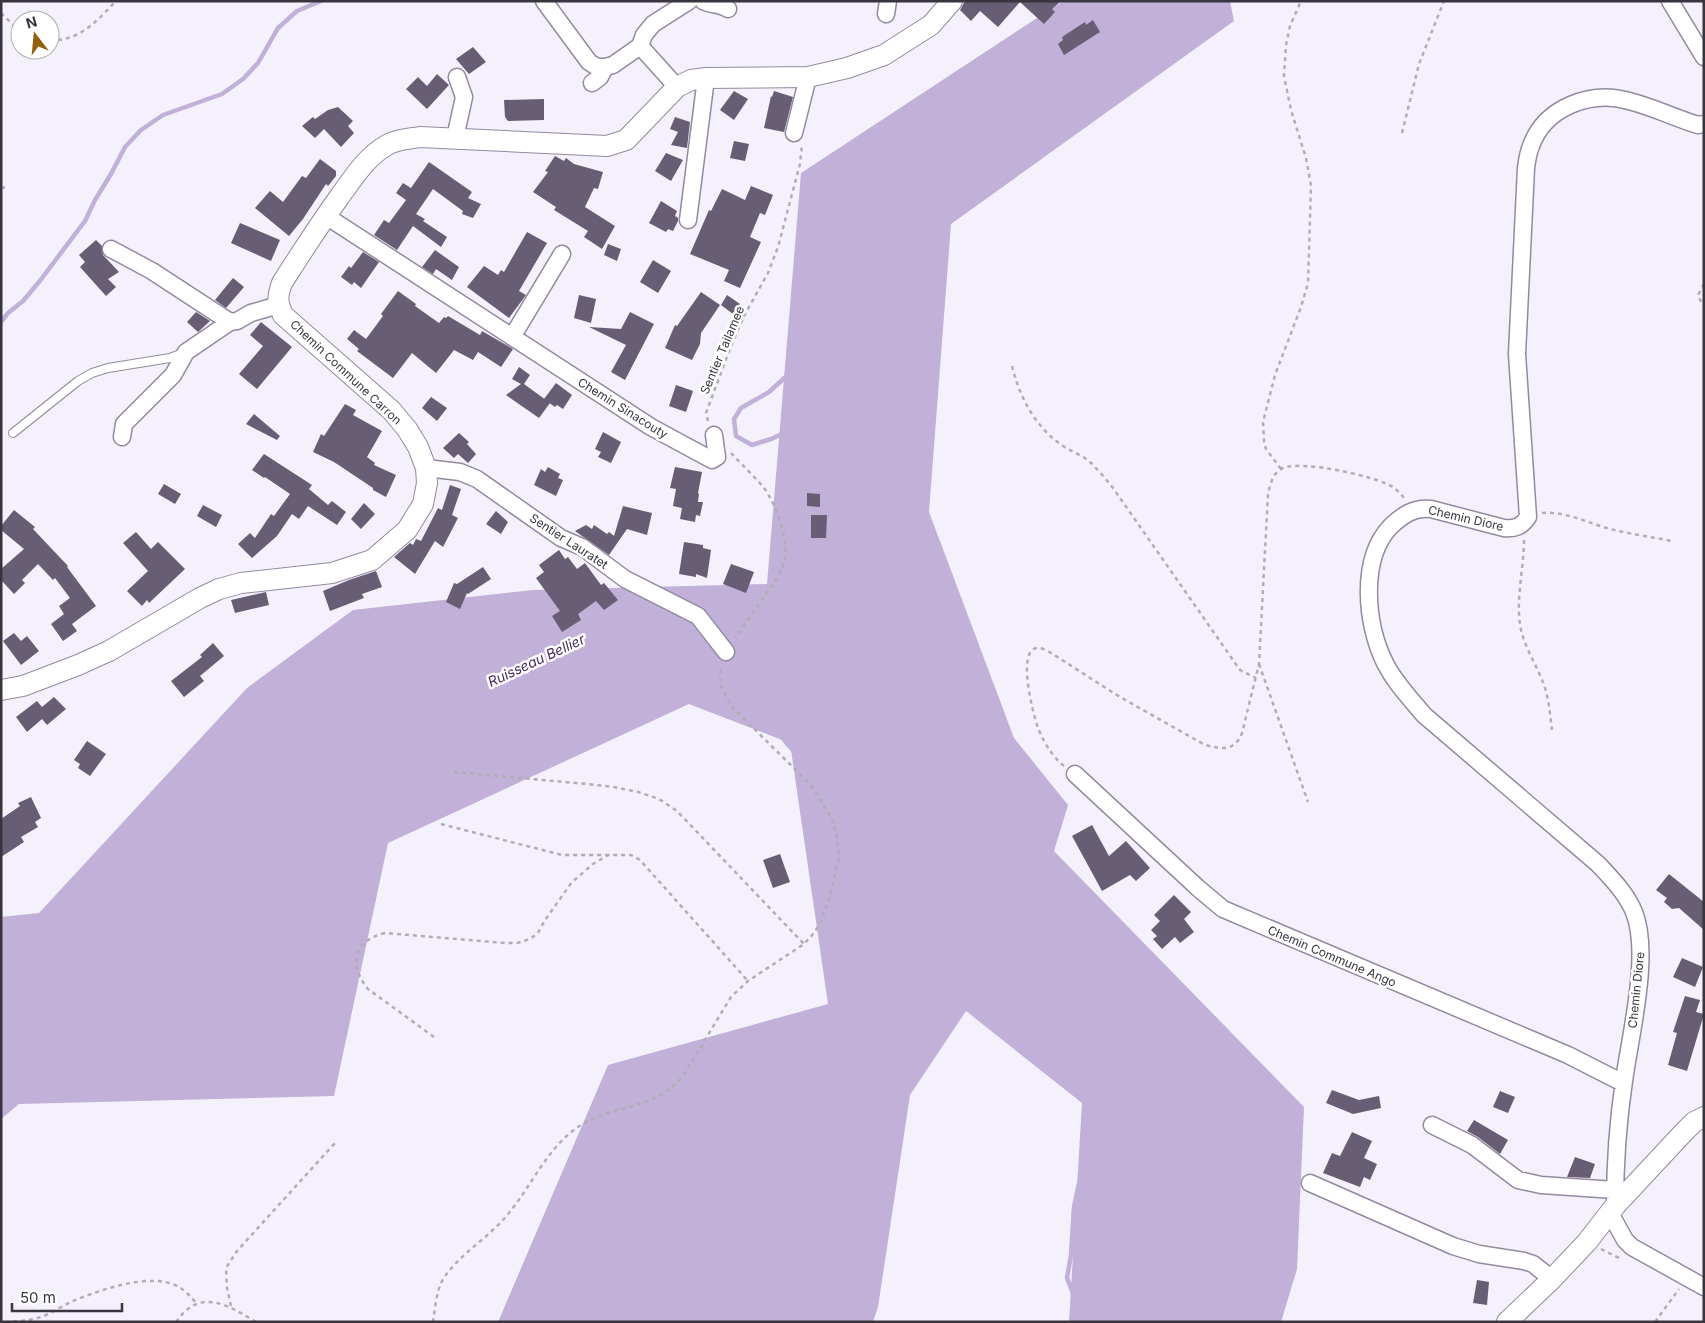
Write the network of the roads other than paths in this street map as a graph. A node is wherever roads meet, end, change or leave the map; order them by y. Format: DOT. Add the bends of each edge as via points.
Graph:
graph roads {
  1 [pos="544,1"];
  2 [pos="688,1"];
  3 [pos="703,1"];
  4 [pos="952,1"];
  5 [pos="1670,1"];
  6 [pos="728,9"];
  7 [pos="640,46"];
  8 [pos="1704,57"];
  9 [pos="605,67"];
  10 [pos="457,77"];
  11 [pos="808,77"];
  12 [pos="706,78"];
  13 [pos="592,83"];
  14 [pos="677,87"];
  15 [pos="1704,124"];
  16 [pos="799,136"];
  17 [pos="455,138"];
  18 [pos="326,216"];
  19 [pos="688,220"];
  20 [pos="111,249"];
  21 [pos="562,254"];
  22 [pos="279,305"];
  23 [pos="230,322"];
  24 [pos="512,337"];
  25 [pos="186,352"];
  26 [pos="13,433"];
  27 [pos="714,435"];
  28 [pos="122,437"];
  29 [pos="426,468"];
  30 [pos="726,652"];
  31 [pos="1,690"];
  32 [pos="1075,774"];
  33 [pos="1623,1083"];
  34 [pos="1704,1117"];
  35 [pos="1432,1125"];
  36 [pos="1310,1183"];
  37 [pos="1613,1203"];
  38 [pos="1552,1279"];
  39 [pos="1704,1287"];
  40 [pos="1506,1322"];
  1 -- 9 [label="street" via="588,62"];
  2 -- 7 [label="street" via="653,24"];
  3 -- 6 [label="street"];
  4 -- 11 [label="street" via="931,25 884,55"];
  5 -- 8 [label="street"];
  7 -- 9 [label="street"];
  7 -- 14 [label="street"];
  9 -- 13 [label="street"];
  10 -- 17 [label="street" via="464,97"];
  11 -- 12 [label="street"];
  11 -- 16 [label="street"];
  12 -- 14 [label="street" via="691,80"];
  12 -- 19 [label="street"];
  14 -- 17 [label="street" via="626,140 607,146"];
  15 -- 33 [label="street, Chemin Diore" via="1690,123 1615,98 1583,100 1554,114 1544,124 1531,145 1526,168 1517,354 1526,521 1514,529 1431,508 1416,510 1400,518 1387,531 1377,546 1369,579 1376,638 1399,687 1424,715 1598,864 1620,887 1634,913 1640,941 1640,972"];
  17 -- 18 [label="street" via="420,137 389,144 365,162"];
  18 -- 22 [label="street" via="282,283"];
  18 -- 24 [label="street, Chemin Sinacouty"];
  20 -- 23 [label="street" via="152,271"];
  21 -- 24 [label="street"];
  22 -- 23 [label="street"];
  22 -- 29 [label="street, Chemin Commune Carron" via="294,326 391,410 418,447"];
  23 -- 25 [label="street"];
  24 -- 27 [label="street, Chemin Sinacouty" via="651,427 712,460 716,456"];
  25 -- 26 [label="lane" via="170,358 92,372"];
  25 -- 28 [label="street" via="173,375 124,424"];
  29 -- 30 [label="street, Sentier Lauratet" via="460,472 477,479 625,579 698,616"];
  29 -- 31 [label="street, Chemin Commune Carron" via="423,504 407,530 372,560 332,573 242,583 219,589 101,654 50,677"];
  32 -- 33 [label="street, Chemin Commune Ango" via="1223,909 1568,1055"];
  33 -- 37 [label="street, Chemin Diore"];
  34 -- 37 [label="street" via="1694,1122"];
  35 -- 37 [label="street" via="1472,1145 1518,1180"];
  36 -- 38 [label="street" via="1453,1246 1533,1264"];
  37 -- 38 [label="street" via="1586,1242"];
  37 -- 39 [label="street" via="1625,1240"];
  38 -- 40 [label="street"];
}
